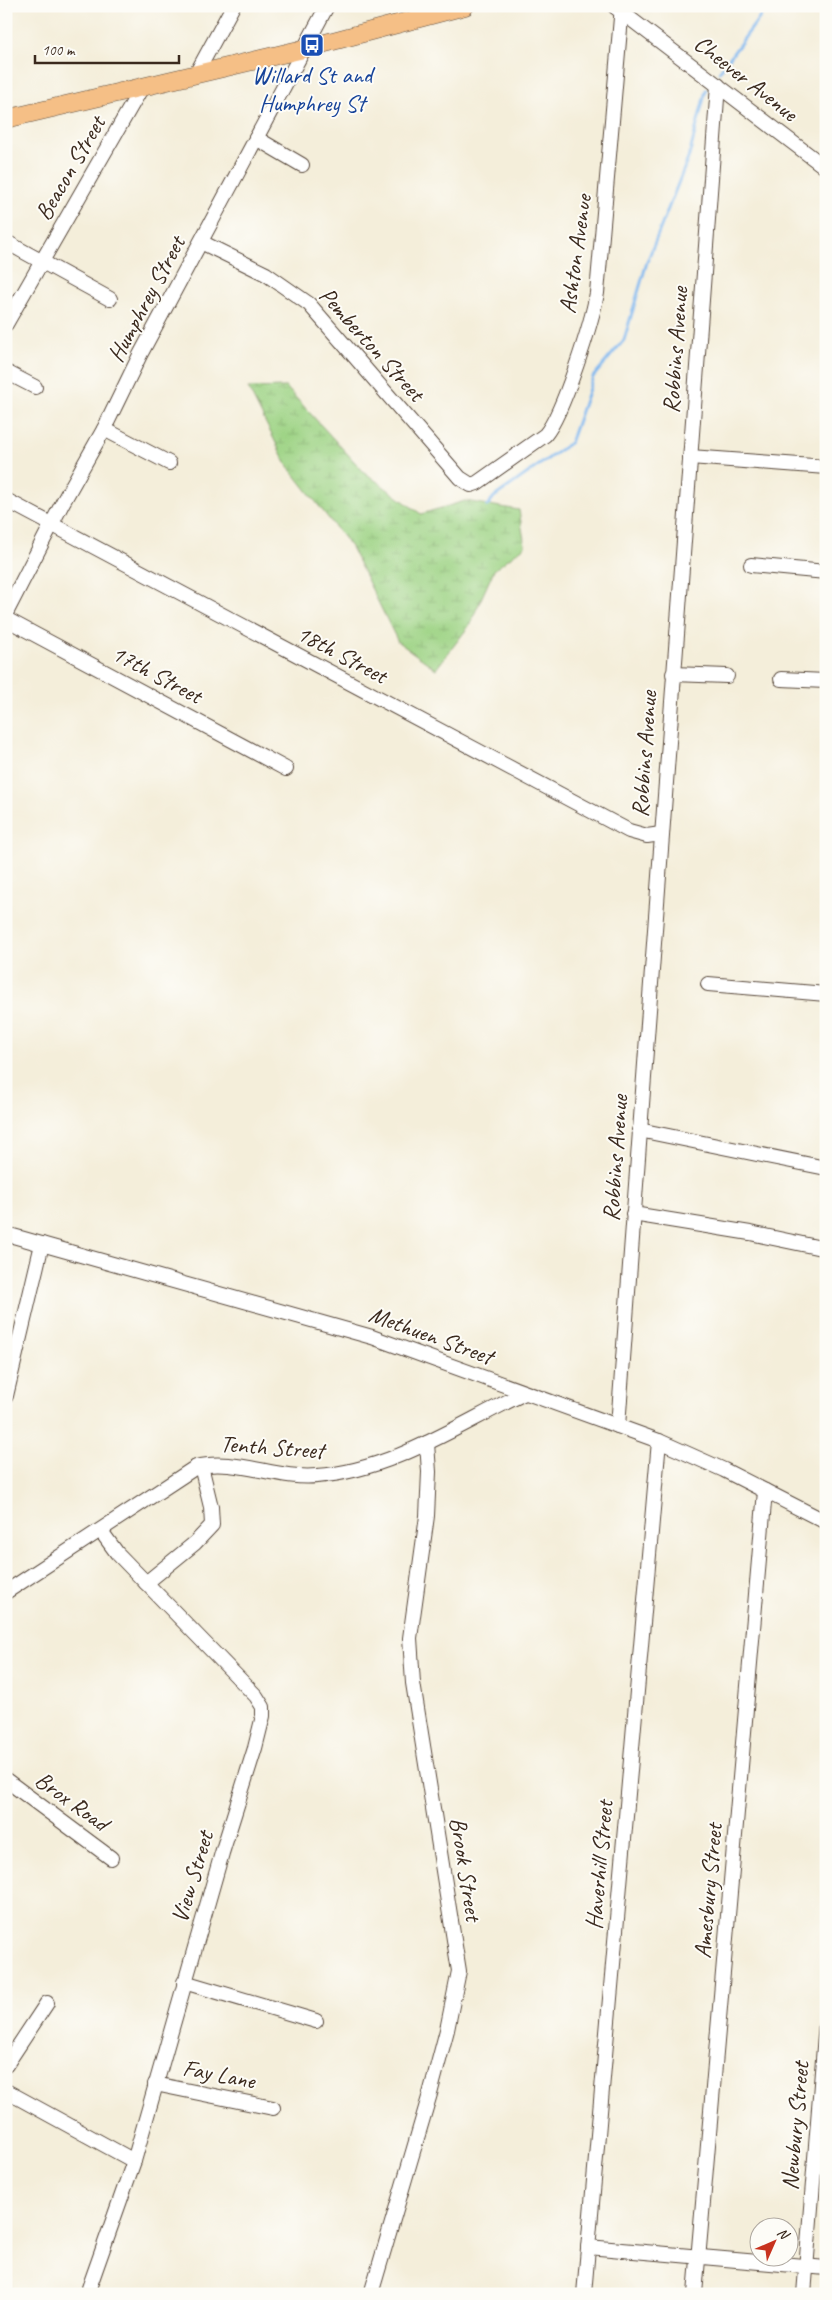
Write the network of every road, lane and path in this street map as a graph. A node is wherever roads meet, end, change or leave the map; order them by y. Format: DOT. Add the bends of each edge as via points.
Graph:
graph roads {
  1 [pos="233,6"];
  2 [pos="327,6"];
  3 [pos="465,6"];
  4 [pos="619,8"];
  5 [pos="440,10"];
  6 [pos="305,48"];
  7 [pos="196,74"];
  8 [pos="718,85"];
  9 [pos="142,87"];
  10 [pos="6,118"];
  11 [pos="256,138"];
  12 [pos="302,165"];
  13 [pos="826,168"];
  14 [pos="201,242"];
  15 [pos="8,243"];
  16 [pos="42,262"];
  17 [pos="110,300"];
  18 [pos="6,324"];
  19 [pos="6,372"];
  20 [pos="34,388"];
  21 [pos="104,429"];
  22 [pos="690,458"];
  23 [pos="169,463"];
  24 [pos="826,467"];
  25 [pos="466,483"];
  26 [pos="6,500"];
  27 [pos="51,525"];
  28 [pos="751,566"];
  29 [pos="826,572"];
  30 [pos="6,613"];
  31 [pos="6,619"];
  32 [pos="673,674"];
  33 [pos="727,676"];
  34 [pos="781,679"];
  35 [pos="826,681"];
  36 [pos="286,769"];
  37 [pos="661,834"];
  38 [pos="708,984"];
  39 [pos="826,994"];
  40 [pos="639,1130"];
  41 [pos="826,1168"];
  42 [pos="633,1214"];
  43 [pos="6,1234"];
  44 [pos="42,1244"];
  45 [pos="826,1249"];
  46 [pos="525,1393"];
  47 [pos="6,1396"];
  48 [pos="618,1426"];
  49 [pos="659,1441"];
  50 [pos="428,1443"];
  51 [pos="200,1466"];
  52 [pos="766,1491"];
  53 [pos="826,1522"];
  54 [pos="101,1530"];
  55 [pos="146,1583"];
  56 [pos="6,1592"];
  57 [pos="6,1780"];
  58 [pos="111,1858"];
  59 [pos="184,1982"];
  60 [pos="47,2003"];
  61 [pos="316,2021"];
  62 [pos="826,2022"];
  63 [pos="6,2065"];
  64 [pos="155,2084"];
  65 [pos="6,2091"];
  66 [pos="273,2108"];
  67 [pos="134,2161"];
  68 [pos="588,2247"];
  69 [pos="698,2257"];
  70 [pos="806,2266"];
  71 [pos="826,2268"];
  72 [pos="89,2288"];
  73 [pos="372,2294"];
  74 [pos="584,2294"];
  75 [pos="695,2294"];
  76 [pos="804,2294"];
  1 -- 7 [label="street"];
  2 -- 6 [label="street, Humphrey Street"];
  3 -- 5 [label="main road"];
  4 -- 8 [label="street, Cheever Avenue"];
  4 -- 25 [label="street, Ashton Avenue" via="597,293 592,315 552,428 486,478 471,485"];
  5 -- 6 [label="main road"];
  6 -- 7 [label="main road"];
  6 -- 11 [label="street, Humphrey Street"];
  7 -- 9 [label="main road"];
  8 -- 13 [label="street, Cheever Avenue"];
  8 -- 22 [label="street, Robbins Avenue"];
  9 -- 10 [label="main road"];
  9 -- 16 [label="street, Beacon Street"];
  11 -- 12 [label="street"];
  11 -- 14 [label="street, Humphrey Street"];
  14 -- 21 [label="street, Humphrey Street"];
  14 -- 25 [label="street, Pemberton Street" via="266,274 309,304"];
  15 -- 16 [label="street"];
  16 -- 17 [label="street"];
  16 -- 18 [label="street, Beacon Street"];
  19 -- 20 [label="street"];
  21 -- 23 [label="street"];
  21 -- 27 [label="street, Humphrey Street"];
  22 -- 24 [label="street"];
  22 -- 32 [label="street, Robbins Avenue"];
  26 -- 27 [label="street, 18th Street"];
  27 -- 30 [label="street, Humphrey Street"];
  27 -- 37 [label="street, 18th Street" via="629,831 648,836"];
  28 -- 29 [label="street"];
  31 -- 36 [label="street, 17th Street"];
  32 -- 33 [label="street"];
  32 -- 37 [label="street, Robbins Avenue"];
  34 -- 35 [label="street"];
  37 -- 40 [label="street, Robbins Avenue"];
  38 -- 39 [label="street"];
  40 -- 41 [label="street"];
  40 -- 42 [label="street, Robbins Avenue"];
  42 -- 45 [label="street" via="750,1232"];
  42 -- 48 [label="street, Robbins Avenue"];
  43 -- 44 [label="street, Methuen Street"];
  44 -- 46 [label="street, Methuen Street" via="356,1332"];
  44 -- 47 [label="street"];
  46 -- 48 [label="street, Methuen Street"];
  46 -- 50 [label="street, Tenth Street"];
  48 -- 49 [label="street, Methuen Street"];
  49 -- 52 [label="street, Methuen Street"];
  49 -- 68 [label="street, Haverhill Street"];
  50 -- 51 [label="street, Tenth Street" via="364,1468 316,1476 285,1475 219,1464"];
  50 -- 73 [label="street, Brook Street" via="427,1516 412,1615 410,1652 459,1971 430,2094"];
  51 -- 54 [label="street, Tenth Street"];
  51 -- 55 [label="street" via="212,1522 196,1543"];
  52 -- 53 [label="street, Methuen Street"];
  52 -- 69 [label="street, Amesbury Street"];
  54 -- 55 [label="street, View Street" via="116,1553"];
  54 -- 56 [label="street, Tenth Street"];
  55 -- 59 [label="street, View Street" via="247,1686 263,1707 255,1748"];
  57 -- 58 [label="street, Brox Road"];
  59 -- 61 [label="street"];
  59 -- 64 [label="street, View Street"];
  60 -- 63 [label="street"];
  62 -- 70 [label="street, Newbury Street"];
  64 -- 66 [label="street, Fay Lane"];
  64 -- 67 [label="street, View Street"];
  65 -- 67 [label="street"];
  67 -- 72 [label="street, View Street"];
  68 -- 69 [label="street"];
  68 -- 74 [label="street, Haverhill Street"];
  69 -- 70 [label="street"];
  69 -- 75 [label="street, Amesbury Street"];
  70 -- 71 [label="street"];
  70 -- 76 [label="street, Newbury Street"];
}
